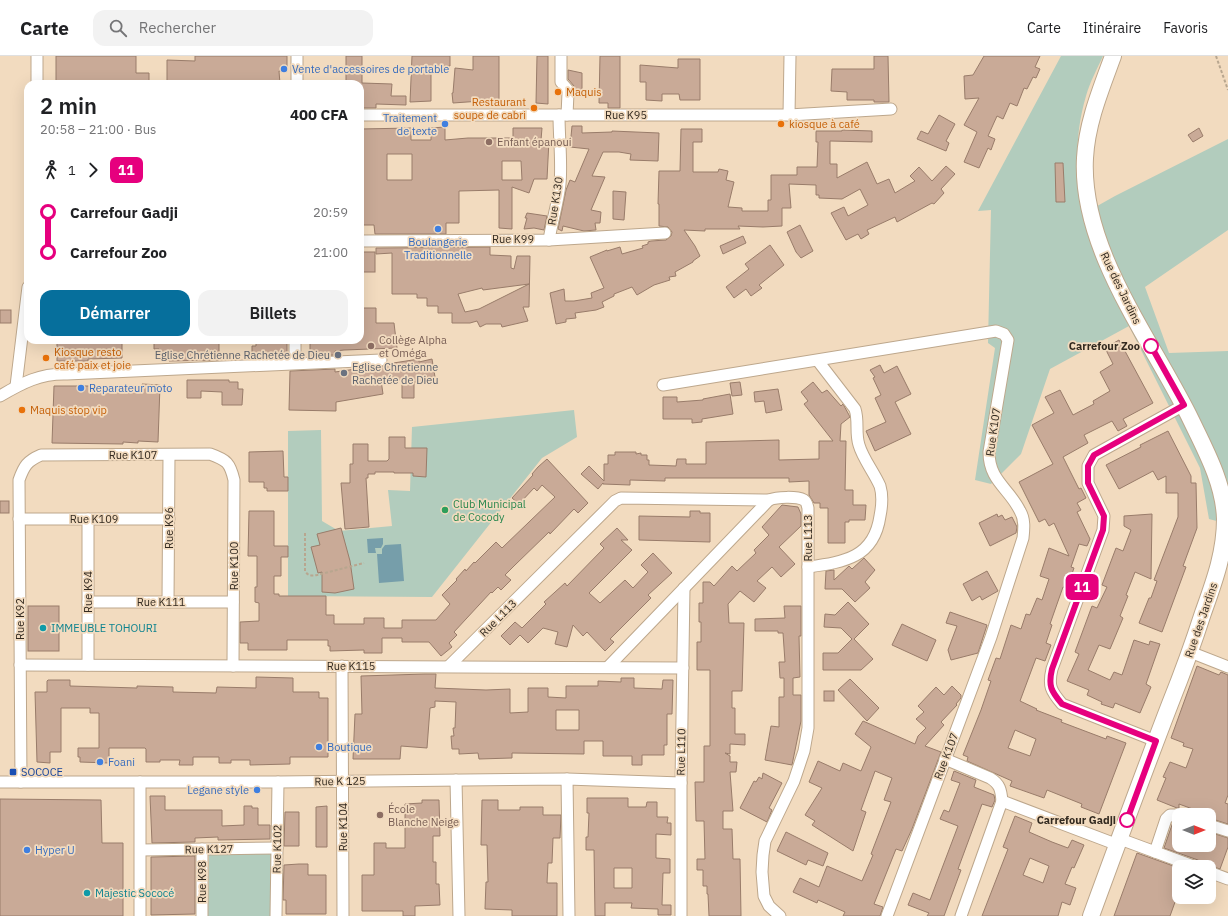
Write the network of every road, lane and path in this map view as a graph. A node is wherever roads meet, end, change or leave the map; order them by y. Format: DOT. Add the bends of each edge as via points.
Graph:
graph roads {
  1 [pos="37,56"];
  2 [pos="297,56"];
  3 [pos="561,56"];
  4 [pos="790,56"];
  5 [pos="1113,56"];
  6 [pos="1216,56"];
  7 [pos="37,80"];
  8 [pos="297,80"];
  9 [pos="1228,90"];
  10 [pos="891,110"];
  11 [pos="364,115"];
  12 [pos="563,115"];
  13 [pos="789,115"];
  14 [pos="665,233"];
  15 [pos="549,240"];
  16 [pos="364,241"];
  17 [pos="24,320"];
  18 [pos="295,344"];
  19 [pos="381,360"];
  20 [pos="818,361"];
  21 [pos="295,362"];
  22 [pos="663,385"];
  23 [pos="16,386"];
  24 [pos="0,396"];
  25 [pos="1184,405"];
  26 [pos="169,455"];
  27 [pos="31,460"];
  28 [pos="231,468"];
  29 [pos="769,500"];
  30 [pos="19,519"];
  31 [pos="88,519"];
  32 [pos="169,520"];
  33 [pos="305,533"];
  34 [pos="364,563"];
  35 [pos="808,567"];
  36 [pos="684,588"];
  37 [pos="88,602"];
  38 [pos="168,602"];
  39 [pos="233,602"];
  40 [pos="1190,652"];
  41 [pos="20,665"];
  42 [pos="88,665"];
  43 [pos="233,666"];
  44 [pos="342,666"];
  45 [pos="449,666"];
  46 [pos="608,667"];
  47 [pos="1228,667"];
  48 [pos="683,668"];
  49 [pos="1156,741"];
  50 [pos="945,759"];
  51 [pos="567,778"];
  52 [pos="456,780"];
  53 [pos="343,781"];
  54 [pos="0,782"];
  55 [pos="21,782"];
  56 [pos="140,782"];
  57 [pos="278,782"];
  58 [pos="681,783"];
  59 [pos="1002,801"];
  60 [pos="1172,815"];
  61 [pos="1216,827"];
  62 [pos="1228,831"];
  63 [pos="1119,842"];
  64 [pos="277,848"];
  65 [pos="202,849"];
  66 [pos="141,850"];
  67 [pos="1155,852"];
  68 [pos="1177,860"];
  69 [pos="1216,875"];
  70 [pos="1228,879"];
  71 [pos="140,916"];
  72 [pos="202,916"];
  73 [pos="276,916"];
  74 [pos="343,916"];
  75 [pos="459,916"];
  76 [pos="569,916"];
  77 [pos="681,916"];
  78 [pos="780,916"];
  79 [pos="887,916"];
  80 [pos="961,916"];
  81 [pos="1091,916"];
  1 -- 7 [label="street"];
  2 -- 8 [label="street"];
  3 -- 12 [label="street, Rue K130" via="561,82 568,90"];
  4 -- 13 [label="street"];
  5 -- 25 [label="main road, Rue des Jardins" via="1097,98 1089,129 1085,178 1090,213 1110,269"];
  6 -- 9 [label="path"];
  10 -- 13 [label="street, Rue K95"];
  11 -- 12 [label="street, Rue K95"];
  12 -- 13 [label="street, Rue K95"];
  12 -- 15 [label="street, Rue K130" via="560,182"];
  14 -- 15 [label="street, Rue K99"];
  15 -- 16 [label="street, Rue K99"];
  17 -- 23 [label="street"];
  18 -- 21 [label="street"];
  19 -- 21 [label="street"];
  20 -- 22 [label="street, Rue K107"];
  20 -- 35 [label="street" via="855,409 858,417 859,445 880,486 882,496 879,523 875,536 867,547 857,555 840,562"];
  20 -- 50 [label="street, Rue K107" via="996,331 1004,334 1008,340 989,461 991,471 1020,511 1024,522 1023,538 991,637"];
  21 -- 23 [label="street" via="52,373"];
  23 -- 24 [label="street"];
  25 -- 40 [label="main road, Rue des Jardins" via="1212,465 1221,491 1225,517 1224,543 1218,570"];
  25 -- 49 [label="street" via="1094,455 1088,466 1088,483 1104,516 1103,530 1049,681 1053,694 1062,704"];
  26 -- 27 [label="street, Rue K107" via="41,455"];
  26 -- 28 [label="street, Rue K107" via="210,454 223,459"];
  26 -- 32 [label="street, Rue K96"];
  27 -- 30 [label="street, Rue K92" via="23,468 19,480"];
  28 -- 39 [label="street, Rue K100" via="234,480"];
  29 -- 35 [label="street, Rue L113" via="778,497 803,499 807,503"];
  29 -- 36 [label="street"];
  29 -- 45 [label="street, Rue L113" via="622,498 615,501"];
  30 -- 31 [label="street, Rue K109"];
  30 -- 41 [label="street, Rue K92"];
  31 -- 32 [label="street, Rue K109"];
  31 -- 37 [label="street, Rue K94"];
  32 -- 38 [label="street, Rue K96"];
  33 -- 34 [label="path" via="307,574 317,575"];
  35 -- 78 [label="street, Rue L113" via="808,728 804,751 794,781 766,841 762,872 764,896 769,906"];
  36 -- 46 [label="street"];
  36 -- 48 [label="street, Rue L110"];
  37 -- 38 [label="street, Rue K111"];
  37 -- 42 [label="street, Rue K94"];
  38 -- 39 [label="street, Rue K111"];
  39 -- 43 [label="street, Rue K100"];
  40 -- 47 [label="street"];
  40 -- 49 [label="main road, Rue des Jardins"];
  41 -- 42 [label="street, Rue K115"];
  41 -- 55 [label="street, Rue K92"];
  42 -- 43 [label="street, Rue K115"];
  43 -- 44 [label="street, Rue K115"];
  44 -- 45 [label="street, Rue K115"];
  44 -- 53 [label="street, Rue K104"];
  45 -- 46 [label="street, Rue K115"];
  46 -- 48 [label="street, Rue K115"];
  48 -- 58 [label="street, Rue L110"];
  49 -- 63 [label="main road, Rue des Jardins"];
  50 -- 59 [label="street" via="997,782"];
  50 -- 79 [label="street, Rue K107"];
  51 -- 52 [label="street, Rue K 125"];
  51 -- 58 [label="street, Rue K 125"];
  51 -- 76 [label="street"];
  52 -- 53 [label="street, Rue K 125"];
  52 -- 75 [label="street"];
  53 -- 57 [label="street, Rue K 125"];
  53 -- 74 [label="street, Rue K104"];
  54 -- 55 [label="street, Rue K 125"];
  55 -- 56 [label="street, Rue K 125"];
  56 -- 57 [label="street, Rue K 125"];
  56 -- 66 [label="street"];
  57 -- 64 [label="street, Rue K102"];
  58 -- 77 [label="street, Rue L110"];
  59 -- 63 [label="street"];
  59 -- 80 [label="street"];
  60 -- 67 [label="street" via="1166,819"];
  61 -- 62 [label="street"];
  63 -- 67 [label="street"];
  63 -- 81 [label="main road, Rue des Jardins"];
  64 -- 65 [label="street, Rue K127"];
  64 -- 73 [label="street, Rue K102"];
  65 -- 66 [label="street, Rue K127"];
  65 -- 72 [label="street, Rue K98"];
  66 -- 71 [label="street"];
  67 -- 68 [label="street"];
  69 -- 70 [label="street"];
}
